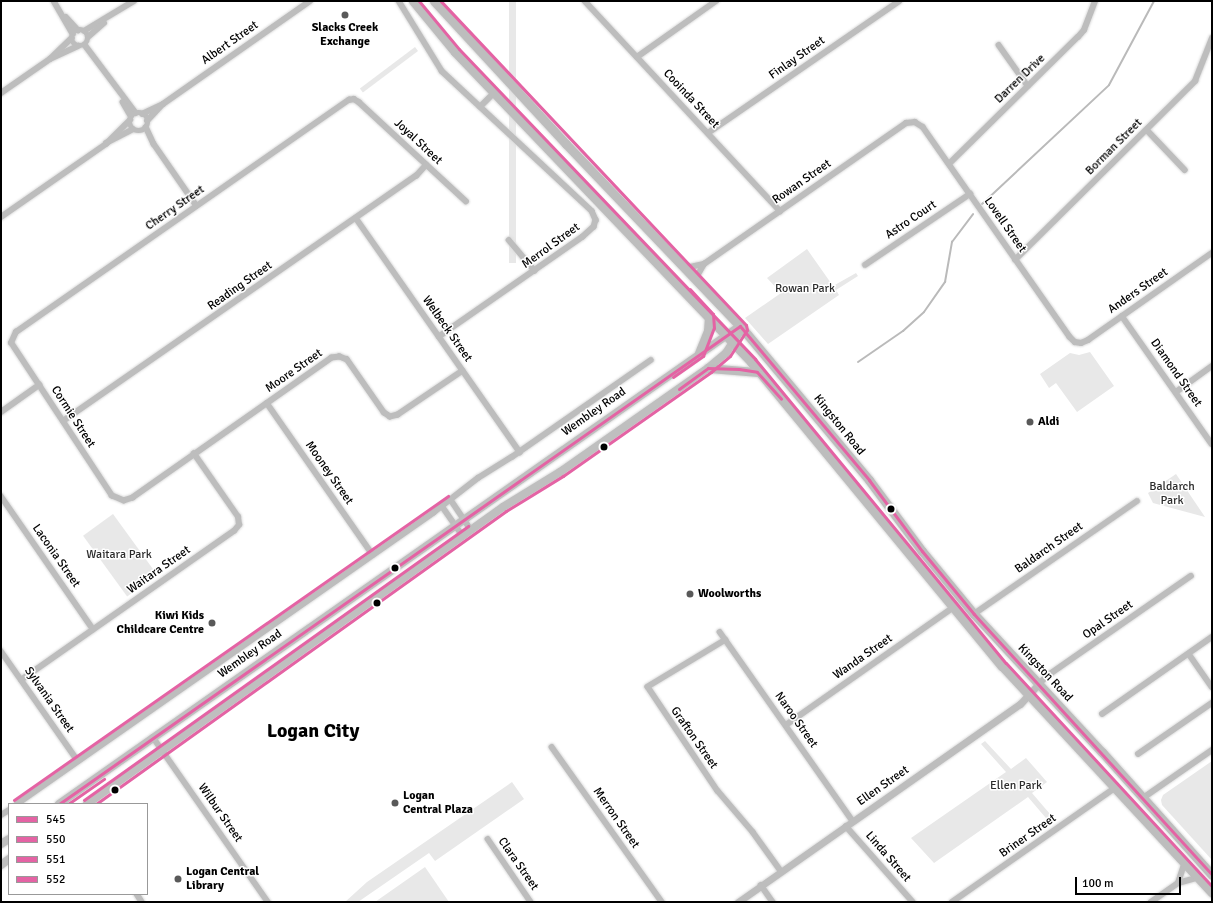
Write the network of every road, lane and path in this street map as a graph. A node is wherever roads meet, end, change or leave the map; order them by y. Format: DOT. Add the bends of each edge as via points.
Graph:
graph roads {
  1 [pos="54,1"];
  2 [pos="134,1"];
  3 [pos="310,1"];
  4 [pos="399,1"];
  5 [pos="413,1"];
  6 [pos="434,1"];
  7 [pos="585,1"];
  8 [pos="716,1"];
  9 [pos="899,1"];
  10 [pos="1095,1"];
  11 [pos="109,18"];
  12 [pos="84,31"];
  13 [pos="74,34"];
  14 [pos="88,37"];
  15 [pos="1212,38"];
  16 [pos="85,45"];
  17 [pos="999,45"];
  18 [pos="78,46"];
  19 [pos="637,57"];
  20 [pos="50,59"];
  21 [pos="1028,86"];
  22 [pos="1,93"];
  23 [pos="494,93"];
  24 [pos="354,99"];
  25 [pos="163,104"];
  26 [pos="480,107"];
  27 [pos="135,116"];
  28 [pos="915,122"];
  29 [pos="147,124"];
  30 [pos="133,129"];
  31 [pos="1147,130"];
  32 [pos="141,131"];
  33 [pos="708,133"];
  34 [pos="106,144"];
  35 [pos="154,144"];
  36 [pos="949,164"];
  37 [pos="426,165"];
  38 [pos="1185,170"];
  39 [pos="970,194"];
  40 [pos="466,201"];
  41 [pos="197,206"];
  42 [pos="780,211"];
  43 [pos="1,217"];
  44 [pos="356,218"];
  45 [pos="509,240"];
  46 [pos="1212,253"];
  47 [pos="1016,260"];
  48 [pos="704,264"];
  49 [pos="865,265"];
  50 [pos="686,268"];
  51 [pos="535,271"];
  52 [pos="696,278"];
  53 [pos="1122,316"];
  54 [pos="709,317"];
  55 [pos="741,327"];
  56 [pos="726,335"];
  57 [pos="439,337"];
  58 [pos="11,338"];
  59 [pos="733,342"];
  60 [pos="1075,342"];
  61 [pos="700,353"];
  62 [pos="651,360"];
  63 [pos="1212,366"];
  64 [pos="708,368"];
  65 [pos="463,371"];
  66 [pos="757,372"];
  67 [pos="39,385"];
  68 [pos="1176,392"];
  69 [pos="267,403"];
  70 [pos="1,412"];
  71 [pos="63,422"];
  72 [pos="1212,444"];
  73 [pos="520,452"];
  74 [pos="194,454"];
  75 [pos="1,496"];
  76 [pos="451,500"];
  77 [pos="124,501"];
  78 [pos="1137,501"];
  79 [pos="442,506"];
  80 [pos="463,518"];
  81 [pos="456,524"];
  82 [pos="471,530"];
  83 [pos="464,536"];
  84 [pos="373,555"];
  85 [pos="1191,576"];
  86 [pos="954,607"];
  87 [pos="974,614"];
  88 [pos="93,629"];
  89 [pos="720,632"];
  90 [pos="1212,637"];
  91 [pos="726,640"];
  92 [pos="1,651"];
  93 [pos="1189,654"];
  94 [pos="21,680"];
  95 [pos="1038,685"];
  96 [pos="1212,687"];
  97 [pos="1029,695"];
  98 [pos="1212,703"];
  99 [pos="1102,714"];
  100 [pos="786,725"];
  101 [pos="153,738"];
  102 [pos="552,747"];
  103 [pos="1212,750"];
  104 [pos="163,751"];
  105 [pos="1138,754"];
  106 [pos="78,761"];
  107 [pos="1116,786"];
  108 [pos="1143,798"];
  109 [pos="18,803"];
  110 [pos="60,803"];
  111 [pos="88,803"];
  112 [pos="853,821"];
  113 [pos="846,826"];
  114 [pos="488,839"];
  115 [pos="1184,864"];
  116 [pos="780,871"];
  117 [pos="1212,875"];
  118 [pos="1197,878"];
  119 [pos="1178,883"];
  120 [pos="761,885"];
  121 [pos="1212,893"];
  122 [pos="268,902"];
  123 [pos="531,902"];
  124 [pos="662,902"];
  125 [pos="738,902"];
  126 [pos="773,902"];
  127 [pos="913,902"];
  128 [pos="952,902"];
  129 [pos="1151,902"];
  1 -- 13 [label="street"];
  2 -- 11 [label="street"];
  3 -- 25 [label="street, Albert Street"];
  4 -- 26 [label="street, Merrol Street" via="439,67"];
  5 -- 23 [label="main road" via="446,42"];
  6 -- 50 [label="main road, Kingston Road" via="570,149"];
  7 -- 19 [label="street, Cooinda Street"];
  8 -- 19 [label="street"];
  9 -- 33 [label="street, Finlay Street"];
  10 -- 21 [label="street, Darren Drive" via="1081,34"];
  11 -- 12 [label="street"];
  11 -- 14 [label="street"];
  12 -- 13 [label="street"];
  12 -- 14 [label="street"];
  13 -- 18 [label="street"];
  13 -- 20 [label="street"];
  14 -- 16 [label="street"];
  15 -- 31 [label="street, Borman Street" via="1195,81"];
  16 -- 18 [label="street"];
  16 -- 27 [label="street"];
  17 -- 21 [label="street"];
  18 -- 20 [label="street"];
  19 -- 33 [label="street, Cooinda Street"];
  20 -- 22 [label="street"];
  21 -- 36 [label="street, Darren Drive"];
  23 -- 26 [label="street"];
  23 -- 54 [label="main road"];
  24 -- 37 [label="street, Joyal Street"];
  24 -- 41 [label="street, Cherry Street" via="345,102"];
  25 -- 27 [label="street, Albert Street"];
  25 -- 29 [label="street, Albert Street"];
  26 -- 51 [label="street, Merrol Street" via="592,211 596,219 595,226 589,232"];
  27 -- 29 [label="street"];
  27 -- 30 [label="street"];
  27 -- 34 [label="street, Albert Street"];
  28 -- 36 [label="street, Lovell Street" via="923,127"];
  28 -- 42 [label="street, Rowan Street" via="906,124"];
  29 -- 32 [label="street, Albert Street"];
  29 -- 35 [label="street"];
  30 -- 32 [label="street"];
  30 -- 34 [label="street, Albert Street"];
  31 -- 38 [label="street"];
  31 -- 47 [label="street, Borman Street"];
  32 -- 35 [label="street"];
  33 -- 42 [label="street, Cooinda Street"];
  34 -- 43 [label="street, Albert Street"];
  35 -- 41 [label="street"];
  36 -- 39 [label="street, Lovell Street"];
  37 -- 40 [label="street, Joyal Street"];
  37 -- 44 [label="street, Reading Street" via="416,176"];
  39 -- 47 [label="street, Lovell Street"];
  39 -- 49 [label="street, Astro Court"];
  41 -- 58 [label="street, Cherry Street"];
  42 -- 48 [label="street, Rowan Street"];
  44 -- 57 [label="street, Welbeck Street"];
  44 -- 71 [label="street, Reading Street"];
  45 -- 51 [label="street"];
  46 -- 53 [label="street, Anders Street"];
  47 -- 60 [label="street, Lovell Street"];
  48 -- 50 [label="street, Rowan Street"];
  48 -- 52 [label="street, Rowan Street"];
  50 -- 52 [label="main road, Kingston Road"];
  51 -- 57 [label="street, Merrol Street"];
  52 -- 55 [label="main road, Kingston Road"];
  53 -- 60 [label="street, Anders Street" via="1088,340"];
  53 -- 68 [label="street, Diamond Street"];
  54 -- 56 [label="main road"];
  54 -- 61 [label="main road" via="707,334"];
  55 -- 56 [label="main road, Wembley Road"];
  55 -- 59 [label="main road"];
  55 -- 87 [label="main road, Kingston Road"];
  56 -- 59 [label="main road"];
  56 -- 61 [label="main road, Wembley Road"];
  57 -- 65 [label="street, Welbeck Street"];
  58 -- 67 [label="street, Cormie Street" via="14,348"];
  59 -- 64 [label="main road" via="722,357"];
  59 -- 66 [label="main road"];
  61 -- 80 [label="main road, Wembley Road"];
  62 -- 73 [label="street, Wembley Road"];
  63 -- 68 [label="street"];
  64 -- 66 [label="main road"];
  64 -- 82 [label="main road" via="565,469"];
  65 -- 69 [label="street, Moore Street" via="398,415 390,417 384,413 347,360 340,357 332,358"];
  65 -- 73 [label="street, Welbeck Street"];
  66 -- 86 [label="main road"];
  67 -- 70 [label="street"];
  67 -- 71 [label="street, Cormie Street"];
  68 -- 72 [label="street, Diamond Street"];
  69 -- 74 [label="street, Moore Street"];
  69 -- 84 [label="street, Mooney Street"];
  71 -- 77 [label="street, Cormie Street" via="112,496"];
  73 -- 76 [label="street, Wembley Road" via="474,481"];
  74 -- 77 [label="street, Moore Street" via="133,498"];
  74 -- 88 [label="street, Waitara Street" via="238,517 239,525"];
  75 -- 88 [label="street, Laconia Street"];
  76 -- 79 [label="street, Wembley Road"];
  76 -- 80 [label="street"];
  78 -- 87 [label="street, Baldarch Street"];
  79 -- 81 [label="street"];
  79 -- 84 [label="street, Wembley Road"];
  80 -- 81 [label="main road, Wembley Road"];
  80 -- 82 [label="street"];
  81 -- 83 [label="street"];
  81 -- 101 [label="main road, Wembley Road"];
  82 -- 83 [label="main road"];
  83 -- 104 [label="main road"];
  84 -- 106 [label="street, Wembley Road"];
  85 -- 95 [label="street, Opal Street" via="1047,676"];
  86 -- 97 [label="main road"];
  86 -- 100 [label="street, Wanda Street"];
  87 -- 95 [label="main road, Kingston Road"];
  88 -- 94 [label="street, Waitara Street"];
  89 -- 91 [label="street, Naroo Street"];
  90 -- 93 [label="street"];
  91 -- 100 [label="street, Naroo Street"];
  91 -- 116 [label="street, Grafton Street" via="648,687 718,791 753,832"];
  92 -- 94 [label="street, Sylvania Street"];
  93 -- 96 [label="street"];
  93 -- 99 [label="street"];
  94 -- 106 [label="street, Sylvania Street"];
  95 -- 97 [label="street, Ellen Street"];
  95 -- 108 [label="main road, Kingston Road"];
  97 -- 107 [label="main road"];
  97 -- 112 [label="street, Ellen Street"];
  98 -- 105 [label="street"];
  100 -- 112 [label="street, Naroo Street"];
  101 -- 104 [label="street, Wilbur Street"];
  101 -- 110 [label="main road, Wembley Road"];
  102 -- 124 [label="street, Merron Street"];
  103 -- 108 [label="street"];
  104 -- 111 [label="main road"];
  104 -- 122 [label="street, Wilbur Street"];
  106 -- 109 [label="street, Wembley Road"];
  107 -- 115 [label="main road"];
  107 -- 128 [label="street, Briner Street"];
  108 -- 117 [label="main road, Kingston Road"];
  112 -- 113 [label="street, Ellen Street"];
  113 -- 116 [label="street, Ellen Street"];
  113 -- 127 [label="street, Linda Street"];
  114 -- 123 [label="street, Clara Street"];
  115 -- 118 [label="main road"];
  115 -- 119 [label="street"];
  116 -- 120 [label="street, Ellen Street"];
  118 -- 119 [label="street"];
  118 -- 121 [label="main road"];
  119 -- 129 [label="street"];
  120 -- 125 [label="street, Ellen Street"];
  120 -- 126 [label="street"];
}
